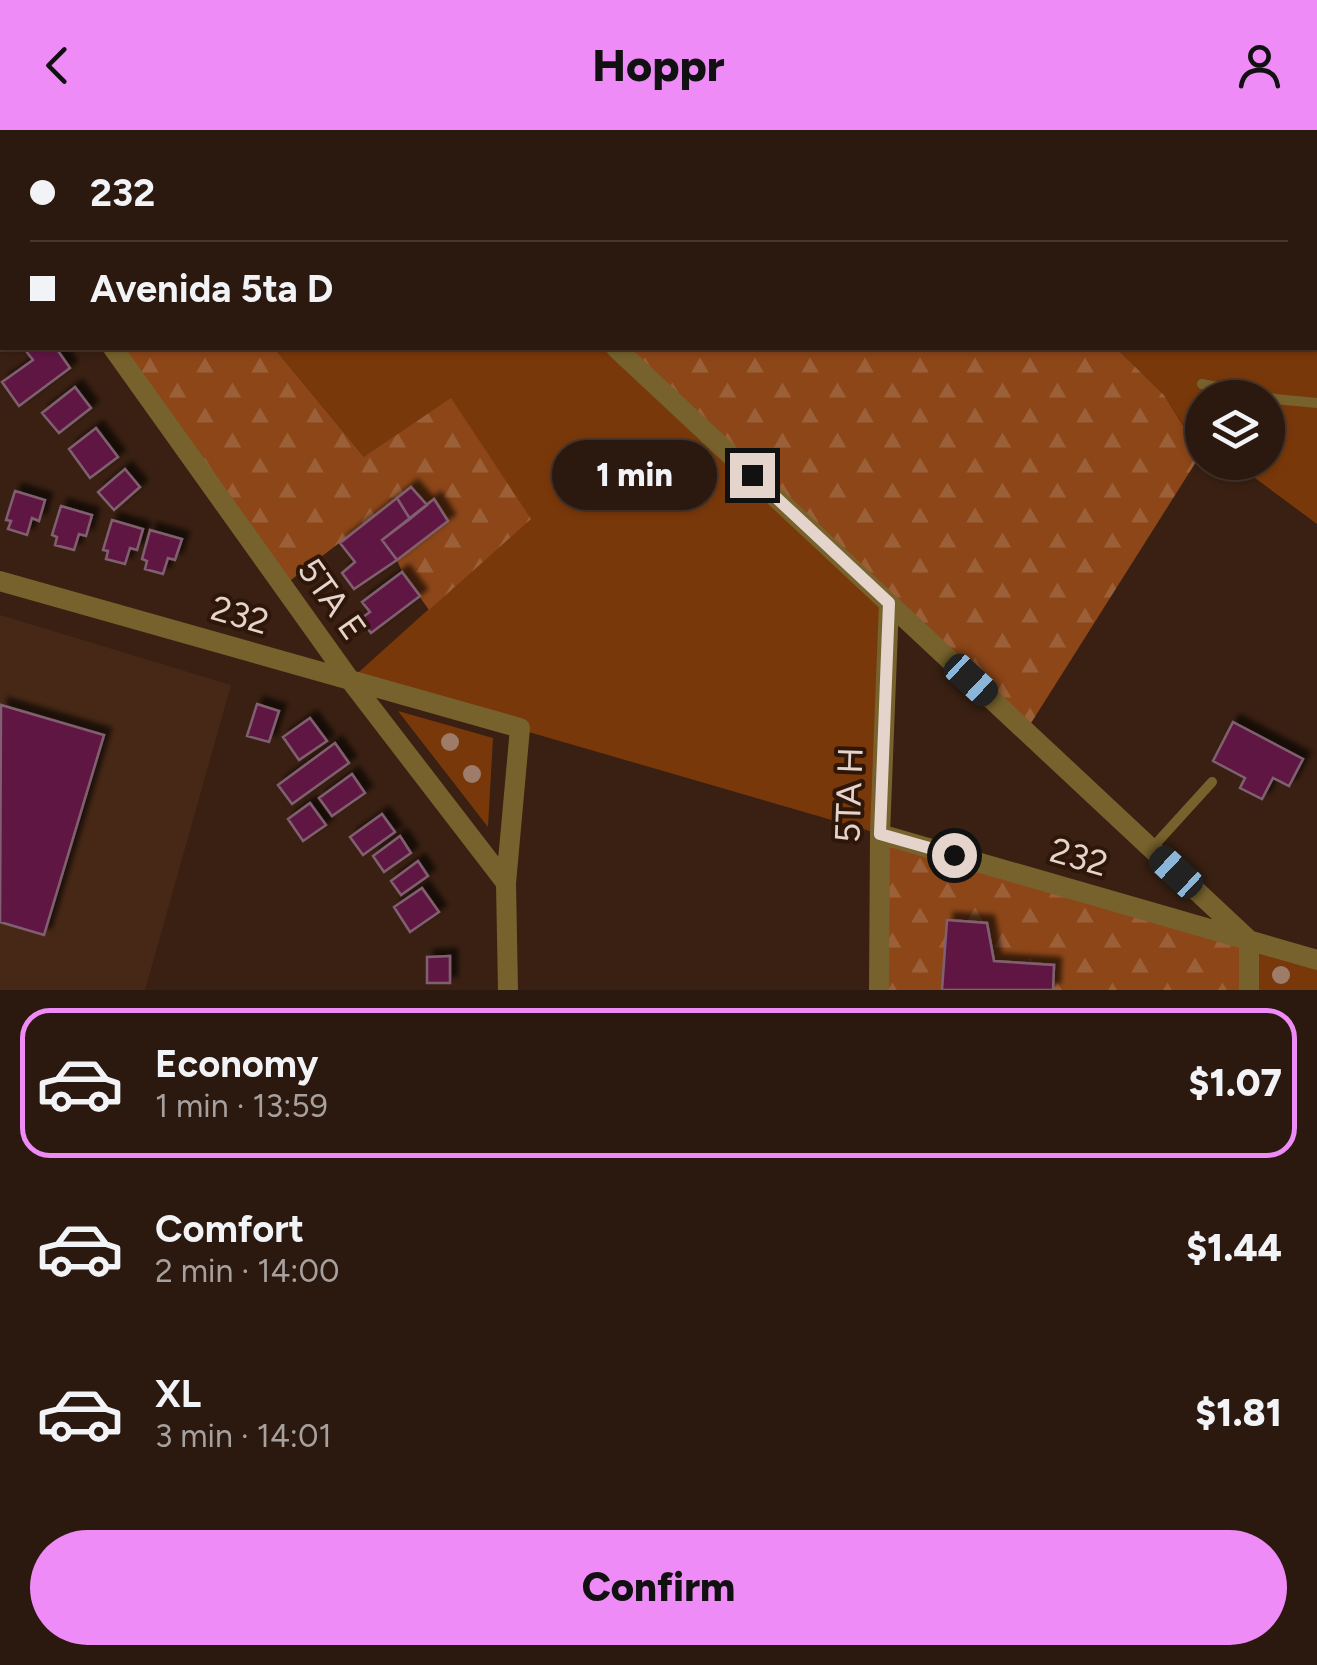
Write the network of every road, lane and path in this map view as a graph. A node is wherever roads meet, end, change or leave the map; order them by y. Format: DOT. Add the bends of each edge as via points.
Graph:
graph roads {
  1 [pos="114,350"];
  2 [pos="618,350"];
  3 [pos="1285,400"];
  4 [pos="1317,403"];
  5 [pos="0,580"];
  6 [pos="889,603"];
  7 [pos="350,680"];
  8 [pos="1212,782"];
  9 [pos="880,834"];
  10 [pos="1151,849"];
  11 [pos="506,883"];
  12 [pos="1248,940"];
  13 [pos="1317,960"];
  14 [pos="508,990"];
  15 [pos="878,990"];
  16 [pos="1249,990"];
  1 -- 7 [label="street, 5TA E"];
  2 -- 6 [label="street"];
  3 -- 4 [label="lane"];
  5 -- 7 [label="street, 232"];
  6 -- 9 [label="street, 5TA H"];
  6 -- 10 [label="street"];
  7 -- 11 [label="street, 5TA E"];
  7 -- 11 [label="street, 232" via="520,728"];
  8 -- 10 [label="lane"];
  9 -- 12 [label="street, 232"];
  9 -- 15 [label="street, 5TA H"];
  10 -- 12 [label="street"];
  11 -- 14 [label="street"];
  12 -- 13 [label="street, 232"];
  12 -- 16 [label="street"];
}
